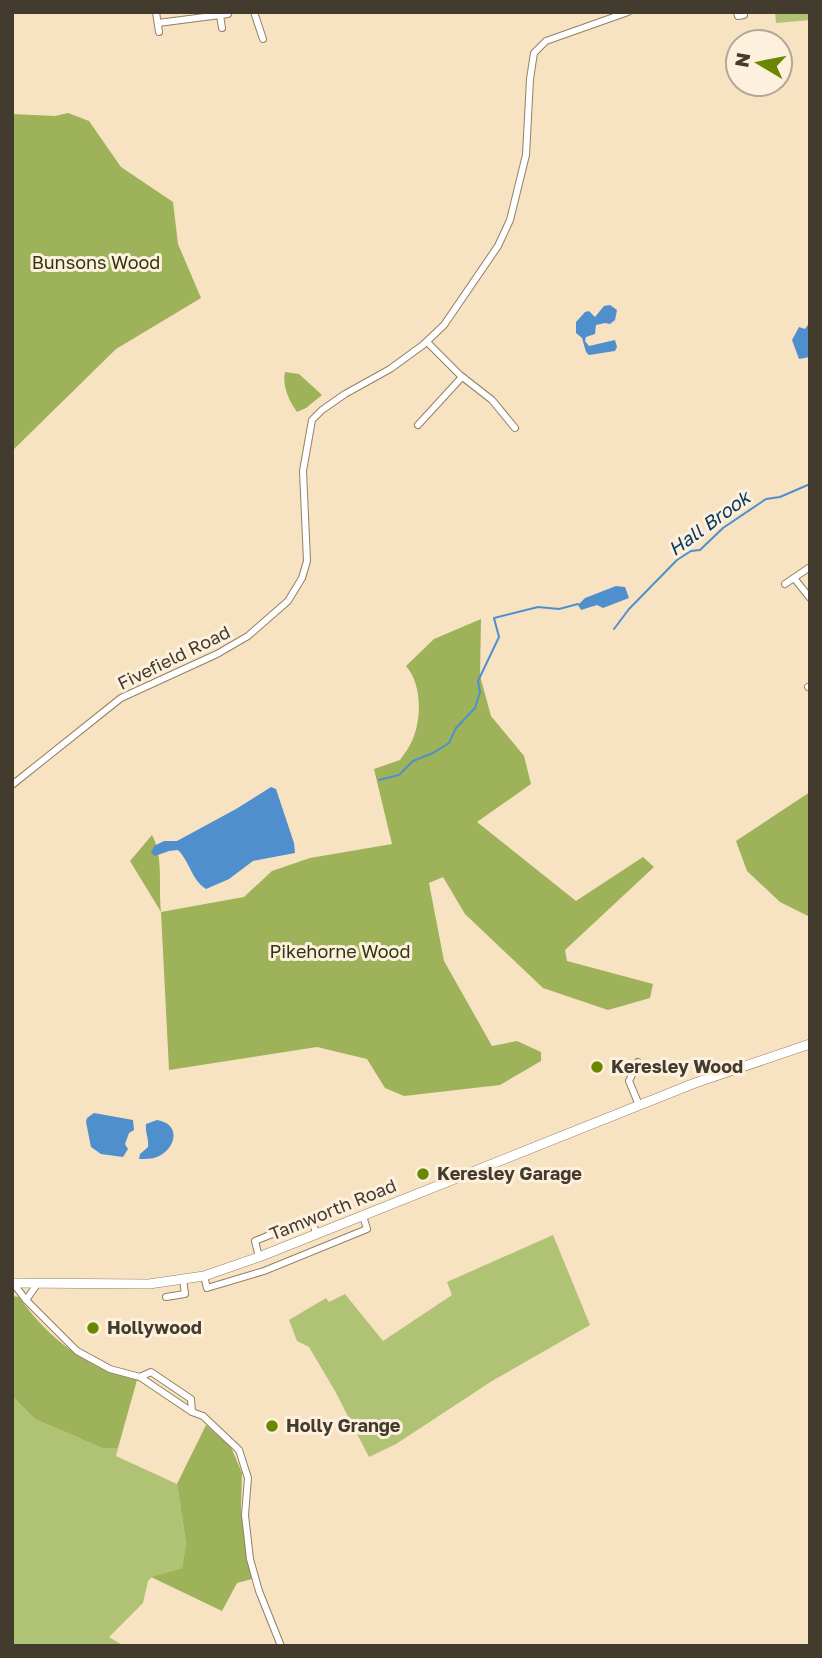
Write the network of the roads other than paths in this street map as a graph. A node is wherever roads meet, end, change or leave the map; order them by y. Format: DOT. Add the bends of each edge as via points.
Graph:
graph roads {
  1 [pos="156,12"];
  2 [pos="254,12"];
  3 [pos="628,12"];
  4 [pos="224,14"];
  5 [pos="158,23"];
  6 [pos="222,28"];
  7 [pos="159,32"];
  8 [pos="263,39"];
  9 [pos="427,342"];
  10 [pos="461,377"];
  11 [pos="418,425"];
  12 [pos="515,428"];
  13 [pos="810,567"];
  14 [pos="794,578"];
  15 [pos="785,584"];
  16 [pos="810,598"];
  17 [pos="12,785"];
  18 [pos="810,1044"];
  19 [pos="638,1062"];
  20 [pos="639,1105"];
  21 [pos="362,1216"];
  22 [pos="316,1234"];
  23 [pos="259,1257"];
  24 [pos="204,1276"];
  25 [pos="183,1279"];
  26 [pos="12,1283"];
  27 [pos="38,1283"];
  28 [pos="166,1297"];
  29 [pos="26,1300"];
  30 [pos="281,1646"];
  1 -- 5 [label="street"];
  2 -- 8 [label="street"];
  3 -- 9 [label="street, Fivefield Road" via="546,41 534,53 526,155 510,220 478,278"];
  4 -- 5 [label="street"];
  4 -- 6 [label="street"];
  5 -- 7 [label="street"];
  9 -- 10 [label="street"];
  9 -- 17 [label="street, Fivefield Road" via="312,420 303,471 307,561 288,601 237,642 121,698"];
  10 -- 11 [label="street"];
  10 -- 12 [label="street" via="492,400"];
  13 -- 14 [label="street"];
  14 -- 15 [label="street"];
  14 -- 16 [label="street"];
  18 -- 20 [label="main road, Tamworth Road" via="735,1067"];
  19 -- 20 [label="street" via="629,1081"];
  20 -- 21 [label="main road, Tamworth Road"];
  21 -- 22 [label="main road, Tamworth Road"];
  21 -- 24 [label="street" via="367,1229 264,1271 207,1288"];
  22 -- 23 [label="main road, Tamworth Road"];
  22 -- 23 [label="street" via="312,1218 255,1241"];
  23 -- 24 [label="main road, Tamworth Road"];
  24 -- 25 [label="main road, Tamworth Road"];
  25 -- 27 [label="main road, Tamworth Road" via="130,1285"];
  25 -- 28 [label="street" via="189,1294"];
  26 -- 27 [label="main road, Tamworth Road"];
  26 -- 29 [label="street"];
  27 -- 29 [label="street"];
  29 -- 30 [label="street" via="77,1351 110,1369 140,1377 210,1420 239,1450 248,1478 245,1516 250,1559"];
}
